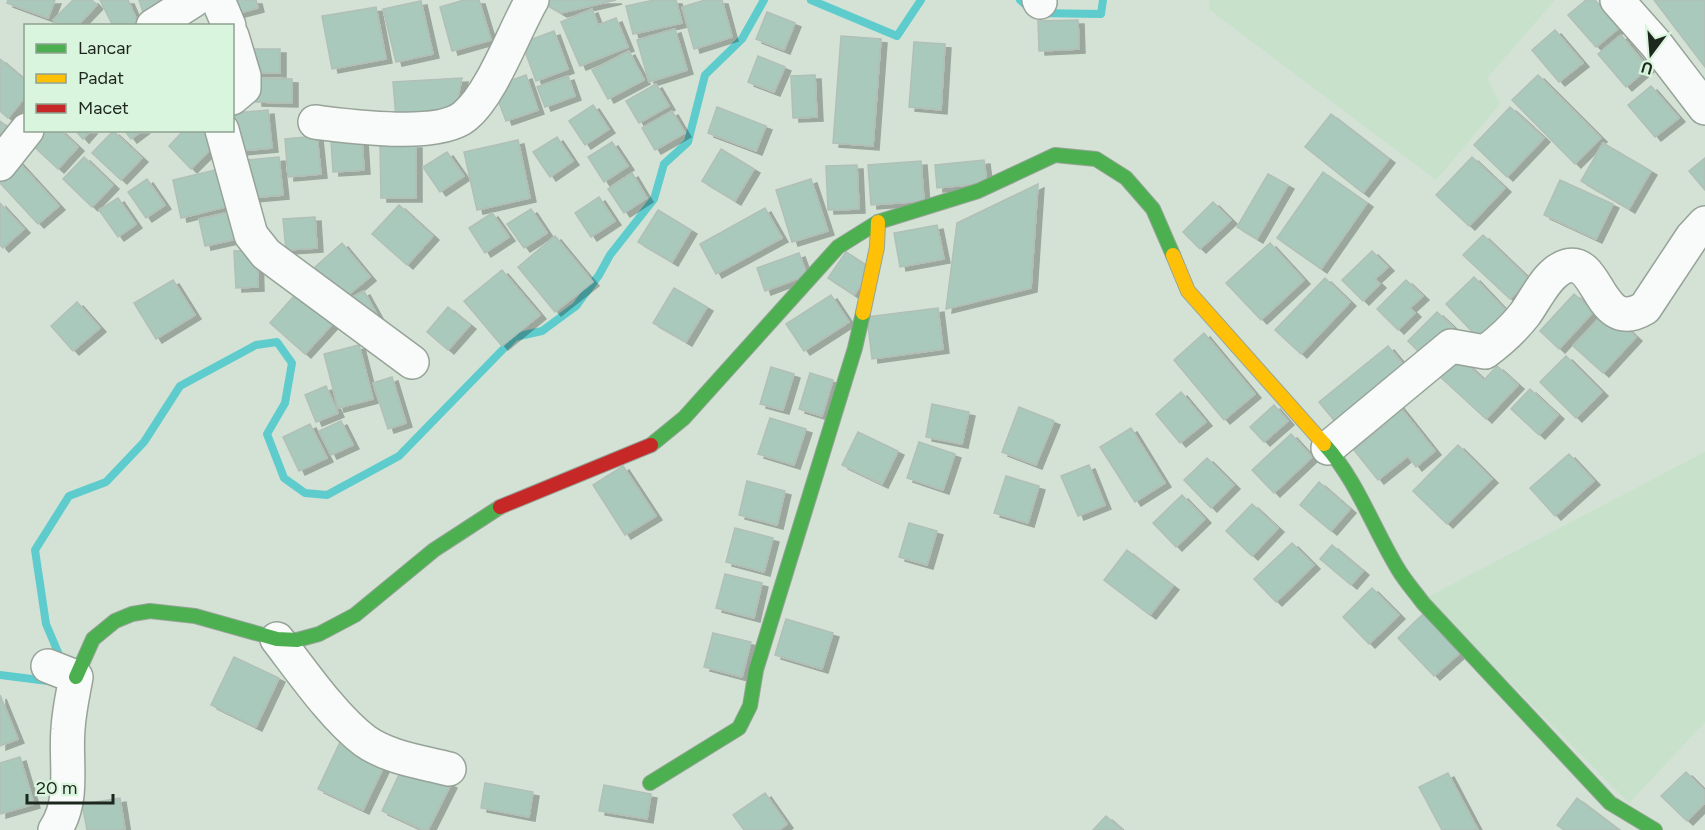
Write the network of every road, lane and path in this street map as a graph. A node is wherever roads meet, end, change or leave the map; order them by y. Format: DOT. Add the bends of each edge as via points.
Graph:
graph roads {
  1 [pos="194,0"];
  2 [pos="218,0"];
  3 [pos="532,0"];
  4 [pos="1617,0"];
  5 [pos="156,24"];
  6 [pos="228,24"];
  7 [pos="234,43"];
  8 [pos="234,96"];
  9 [pos="1705,108"];
  10 [pos="315,122"];
  11 [pos="25,132"];
  12 [pos="223,132"];
  13 [pos="0,164"];
  14 [pos="879,222"];
  15 [pos="1705,223"];
  16 [pos="412,362"];
  17 [pos="1328,448"];
  18 [pos="277,639"];
  19 [pos="64,672"];
  20 [pos="449,769"];
  21 [pos="650,783"];
  22 [pos="55,830"];
  23 [pos="1655,830"];
  1 -- 5 [label="street"];
  2 -- 6 [label="street"];
  3 -- 10 [label="street" via="486,89 460,120 434,127 376,129"];
  4 -- 9 [label="street"];
  7 -- 8 [label="street" via="244,76 244,88"];
  11 -- 13 [label="street"];
  12 -- 16 [label="street" via="251,235 266,254"];
  14 -- 17 [label="street" via="978,191 1055,155 1096,159 1126,178 1153,209 1188,291"];
  14 -- 18 [label="street" via="838,247 754,343 656,443 496,508 434,550 355,615 320,633 297,640"];
  14 -- 21 [label="street" via="855,348 756,670 750,706 740,728"];
  15 -- 17 [label="street" via="1645,308 1635,314 1609,307 1587,273 1577,266 1567,266 1554,273 1524,315 1494,346 1485,352 1451,346"];
  17 -- 23 [label="street" via="1375,523 1398,569 1423,603 1610,803"];
  18 -- 19 [label="street" via="195,616 150,611 115,621 103,629"];
  18 -- 20 [label="street" via="337,713 366,741 397,756"];
  19 -- 22 [label="street" via="67,795 64,816"];
}
